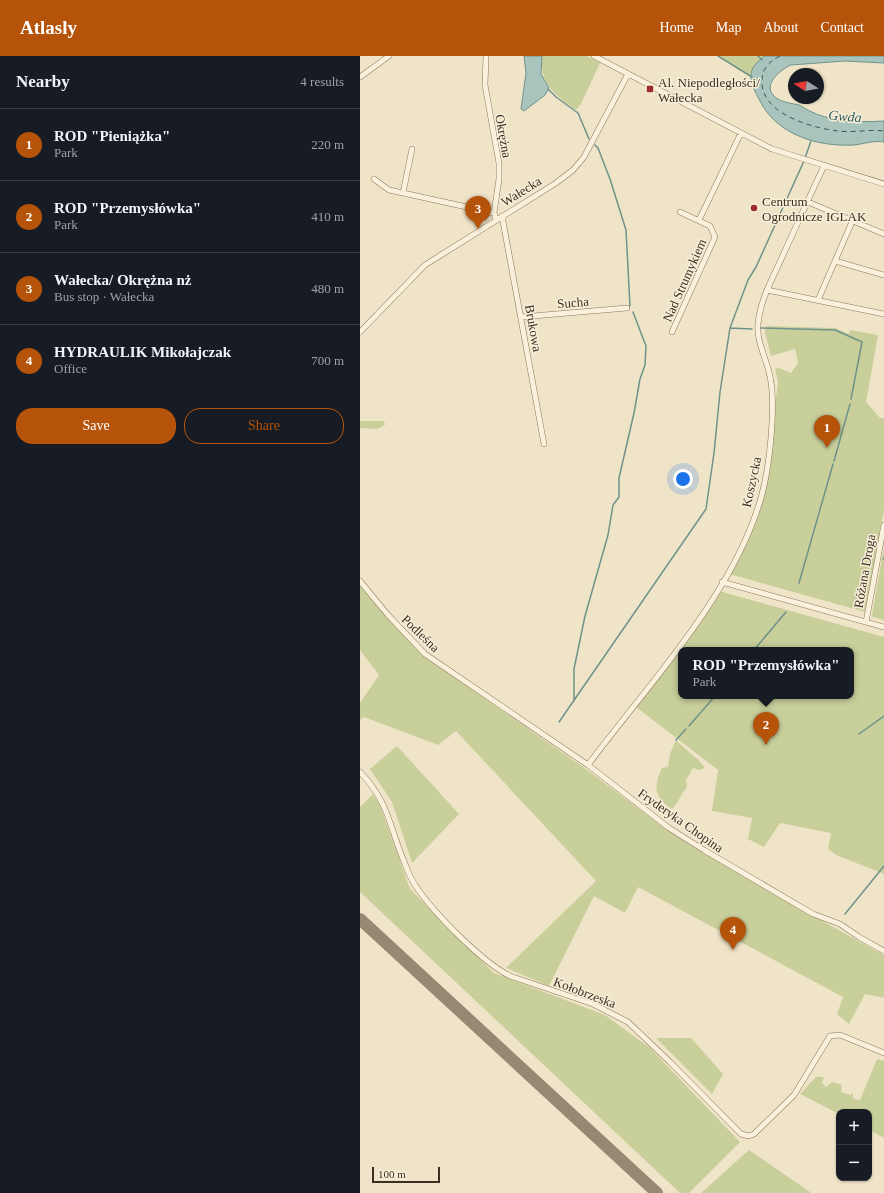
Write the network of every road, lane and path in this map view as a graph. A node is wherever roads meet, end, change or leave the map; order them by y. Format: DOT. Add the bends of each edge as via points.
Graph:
graph roads {
  1 [pos="389,56"];
  2 [pos="486,56"];
  3 [pos="594,56"];
  4 [pos="628,74"];
  5 [pos="360,77"];
  6 [pos="741,133"];
  7 [pos="412,149"];
  8 [pos="824,166"];
  9 [pos="374,179"];
  10 [pos="884,184"];
  11 [pos="403,193"];
  12 [pos="808,202"];
  13 [pos="680,212"];
  14 [pos="494,213"];
  15 [pos="502,216"];
  16 [pos="496,220"];
  17 [pos="699,220"];
  18 [pos="852,222"];
  19 [pos="884,234"];
  20 [pos="835,260"];
  21 [pos="884,275"];
  22 [pos="767,290"];
  23 [pos="818,300"];
  24 [pos="627,308"];
  25 [pos="884,314"];
  26 [pos="521,317"];
  27 [pos="360,332"];
  28 [pos="672,332"];
  29 [pos="544,444"];
  30 [pos="884,525"];
  31 [pos="360,581"];
  32 [pos="722,582"];
  33 [pos="866,622"];
  34 [pos="884,627"];
  35 [pos="679,647"];
  36 [pos="678,649"];
  37 [pos="476,690"];
  38 [pos="588,765"];
  39 [pos="360,772"];
  40 [pos="884,951"];
  41 [pos="884,1053"];
  1 -- 5 [label="street"];
  2 -- 14 [label="street, Okrężna" via="485,88 499,163"];
  3 -- 4 [label="street"];
  4 -- 6 [label="street"];
  4 -- 15 [label="street, Wałecka" via="579,164 556,183"];
  6 -- 8 [label="street" via="772,149"];
  6 -- 17 [label="street, Nad Strumykiem"];
  7 -- 11 [label="street"];
  8 -- 10 [label="street"];
  8 -- 12 [label="street, Koszycka"];
  9 -- 11 [label="street" via="389,190"];
  11 -- 14 [label="street"];
  12 -- 18 [label="street"];
  12 -- 22 [label="street, Koszycka"];
  13 -- 17 [label="street, Nad Strumykiem"];
  14 -- 16 [label="street, Okrężna"];
  15 -- 16 [label="street, Wałecka"];
  15 -- 26 [label="street, Brukowa"];
  16 -- 27 [label="street, Wałecka" via="425,265"];
  17 -- 28 [label="street, Nad Strumykiem" via="710,226 715,237"];
  18 -- 19 [label="street"];
  18 -- 20 [label="street"];
  20 -- 21 [label="street"];
  20 -- 23 [label="street"];
  22 -- 23 [label="street"];
  22 -- 32 [label="street, Koszycka" via="757,325 772,383 764,485 753,524"];
  23 -- 25 [label="street"];
  24 -- 26 [label="street, Sucha"];
  26 -- 29 [label="street, Brukowa"];
  30 -- 33 [label="street, Różana Droga"];
  31 -- 37 [label="street, Podleśna" via="425,654"];
  32 -- 33 [label="street"];
  32 -- 35 [label="street, Koszycka"];
  33 -- 34 [label="street"];
  36 -- 38 [label="street, Koszycka"];
  37 -- 38 [label="street, Fryderyka Chopina"];
  38 -- 40 [label="street, Fryderyka Chopina" via="669,828 704,850 813,914 840,924"];
  39 -- 41 [label="street, Kołobrzeska" via="380,796 404,862 417,889 483,958 510,976 592,1004 628,1022 741,1134 754,1134 786,1104 805,1080 830,1036 840,1035"];
}
